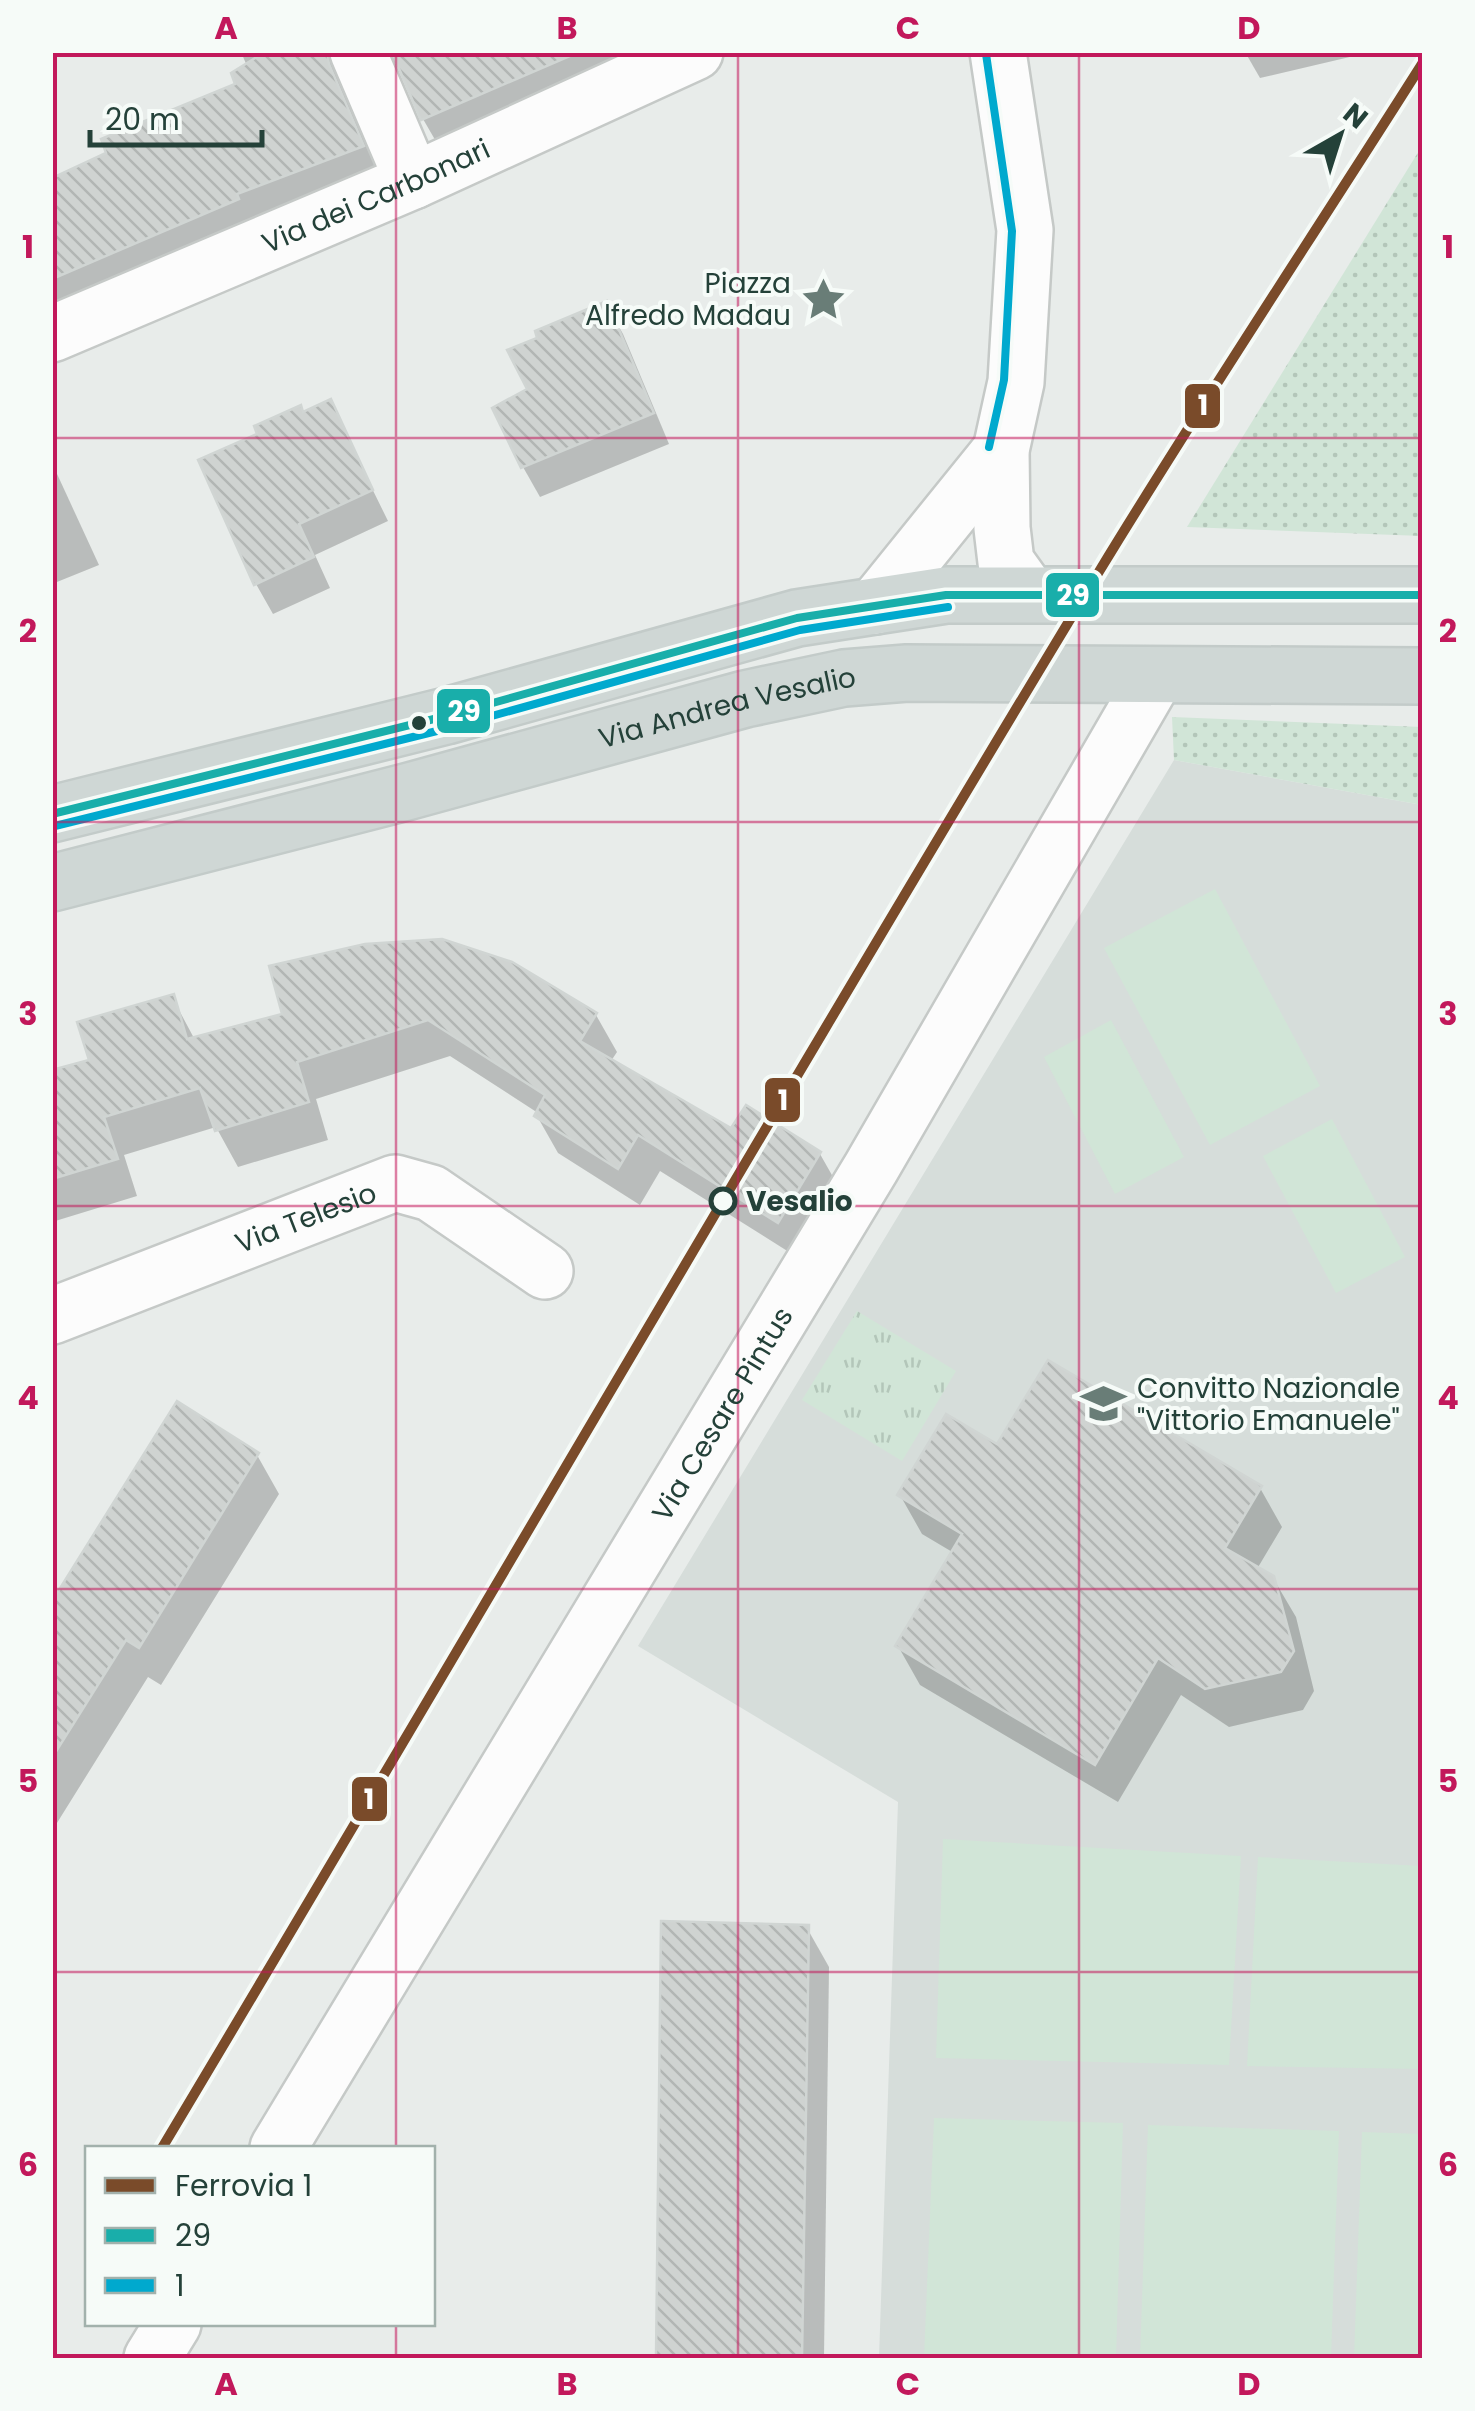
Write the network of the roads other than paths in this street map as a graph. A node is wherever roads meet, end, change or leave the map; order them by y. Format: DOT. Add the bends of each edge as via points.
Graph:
graph roads {
  1 [pos="358,52"];
  2 [pos="696,52"];
  3 [pos="998,52"];
  4 [pos="413,181"];
  5 [pos="52,334"];
  6 [pos="1001,450"];
  7 [pos="1028,594"];
  8 [pos="1422,596"];
  9 [pos="875,606"];
  10 [pos="1156,676"];
  11 [pos="1422,676"];
  12 [pos="52,814"];
  13 [pos="52,883"];
  14 [pos="545,1271"];
  15 [pos="52,1316"];
  16 [pos="279,2146"];
  17 [pos="172,2326"];
  18 [pos="152,2358"];
  1 -- 4 [label="street"];
  2 -- 4 [label="street, Via dei Carbonari"];
  3 -- 6 [label="street" via="1024,230 1016,382"];
  4 -- 5 [label="street, Via dei Carbonari"];
  6 -- 7 [label="street" via="1006,562"];
  6 -- 9 [label="street"];
  7 -- 8 [label="main road"];
  7 -- 9 [label="main road" via="946,595"];
  9 -- 12 [label="main road" via="796,618 446,716"];
  10 -- 11 [label="main road, Via Andrea Vesalio"];
  10 -- 13 [label="main road, Via Andrea Vesalio" via="906,672 844,678"];
  10 -- 16 [label="street, Via Cesare Pintus" via="871,1168"];
  14 -- 15 [label="street, Via Telesio" via="431,1193 395,1183"];
  17 -- 18 [label="street"];
}
